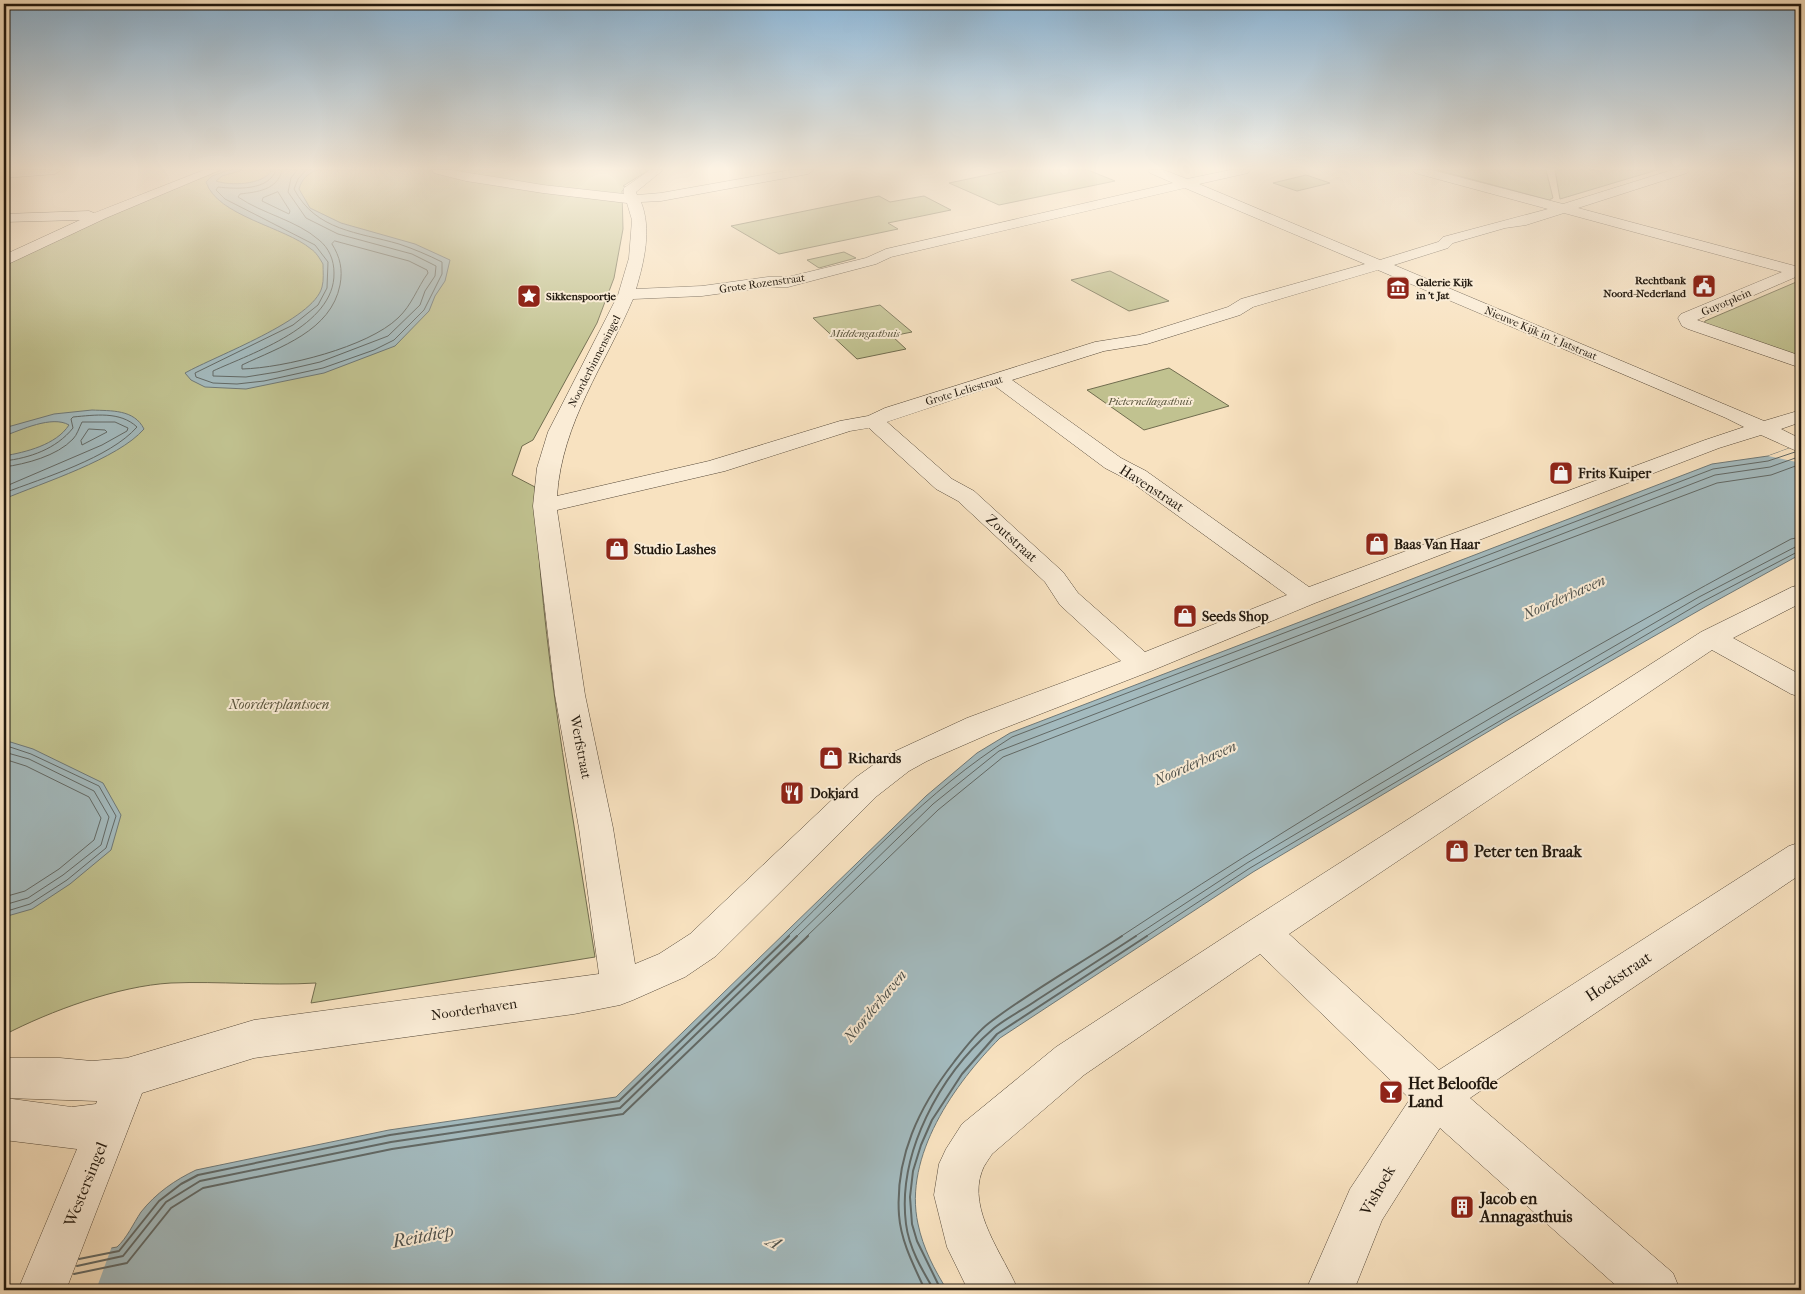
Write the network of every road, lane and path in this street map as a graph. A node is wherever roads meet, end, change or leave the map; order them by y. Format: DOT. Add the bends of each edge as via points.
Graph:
graph roads {
  1 [pos="68,230"];
  2 [pos="639,230"];
  3 [pos="985,230"];
  4 [pos="1298,230"];
  5 [pos="1482,230"];
  6 [pos="1648,230"];
  7 [pos="4,262"];
  8 [pos="1380,265"];
  9 [pos="1800,271"];
  10 [pos="626,294"];
  11 [pos="1801,362"];
  12 [pos="998,379"];
  13 [pos="1801,416"];
  14 [pos="873,421"];
  15 [pos="1761,428"];
  16 [pos="1800,446"];
  17 [pos="545,506"];
  18 [pos="1801,592"];
  19 [pos="1306,597"];
  20 [pos="1712,638"];
  21 [pos="1141,664"];
  22 [pos="1801,686"];
  23 [pos="1801,856"];
  24 [pos="1262,932"];
  25 [pos="620,988"];
  26 [pos="4,1078"];
  27 [pos="127,1078"];
  28 [pos="1436,1096"];
  29 [pos="4,1119"];
  30 [pos="109,1124"];
  31 [pos="50,1271"];
  32 [pos="994,1290"];
  33 [pos="1330,1290"];
  34 [pos="1656,1290"];
  1 -- 7 [label="street"];
  2 -- 10 [label="street, Noorderbinnensingel" via="638,252"];
  3 -- 10 [label="street, Grote Rozenstraat" via="788,282 702,291"];
  4 -- 8 [label="street, Nieuwe Kijk in 't Jatstraat"];
  5 -- 8 [label="street, Grote Leliestraat"];
  6 -- 9 [label="street"];
  8 -- 12 [label="street, Grote Leliestraat" via="1247,303 1141,340 1101,346"];
  8 -- 15 [label="street, Nieuwe Kijk in 't Jatstraat"];
  9 -- 11 [label="street, Guyotplein" via="1687,318 1694,325"];
  10 -- 17 [label="street, Noorderbinnensingel" via="613,327 562,422 544,483"];
  12 -- 14 [label="street, Grote Leliestraat"];
  12 -- 19 [label="street, Havenstraat"];
  13 -- 15 [label="street, Noorderhaven"];
  14 -- 17 [label="street, Grote Leliestraat" via="847,425 677,477"];
  14 -- 21 [label="street, Zoutstraat" via="944,484 973,502 1054,576 1069,599"];
  15 -- 16 [label="street, Nieuwe Kijk in 't Jatstraat"];
  15 -- 19 [label="street, Noorderhaven"];
  17 -- 25 [label="street, Werfstraat" via="570,695 596,828"];
  18 -- 20 [label="street"];
  19 -- 21 [label="street, Noorderhaven"];
  20 -- 22 [label="street"];
  20 -- 24 [label="street"];
  21 -- 25 [label="street, Noorderhaven" via="978,726 898,763 866,786 703,945 651,978"];
  23 -- 28 [label="street, Hoekstraat"];
  24 -- 28 [label="street"];
  24 -- 32 [label="street" via="1070,1061 977,1140 961,1164 956,1195 970,1247"];
  25 -- 27 [label="street, Noorderhaven" via="254,1039"];
  26 -- 27 [label="street, Noorderhaven" via="92,1081"];
  27 -- 30 [label="street, Westersingel"];
  28 -- 33 [label="street, Vishoek" via="1366,1205"];
  28 -- 34 [label="street"];
  29 -- 30 [label="street" via="72,1128"];
  30 -- 31 [label="street, Westersingel"];
}
